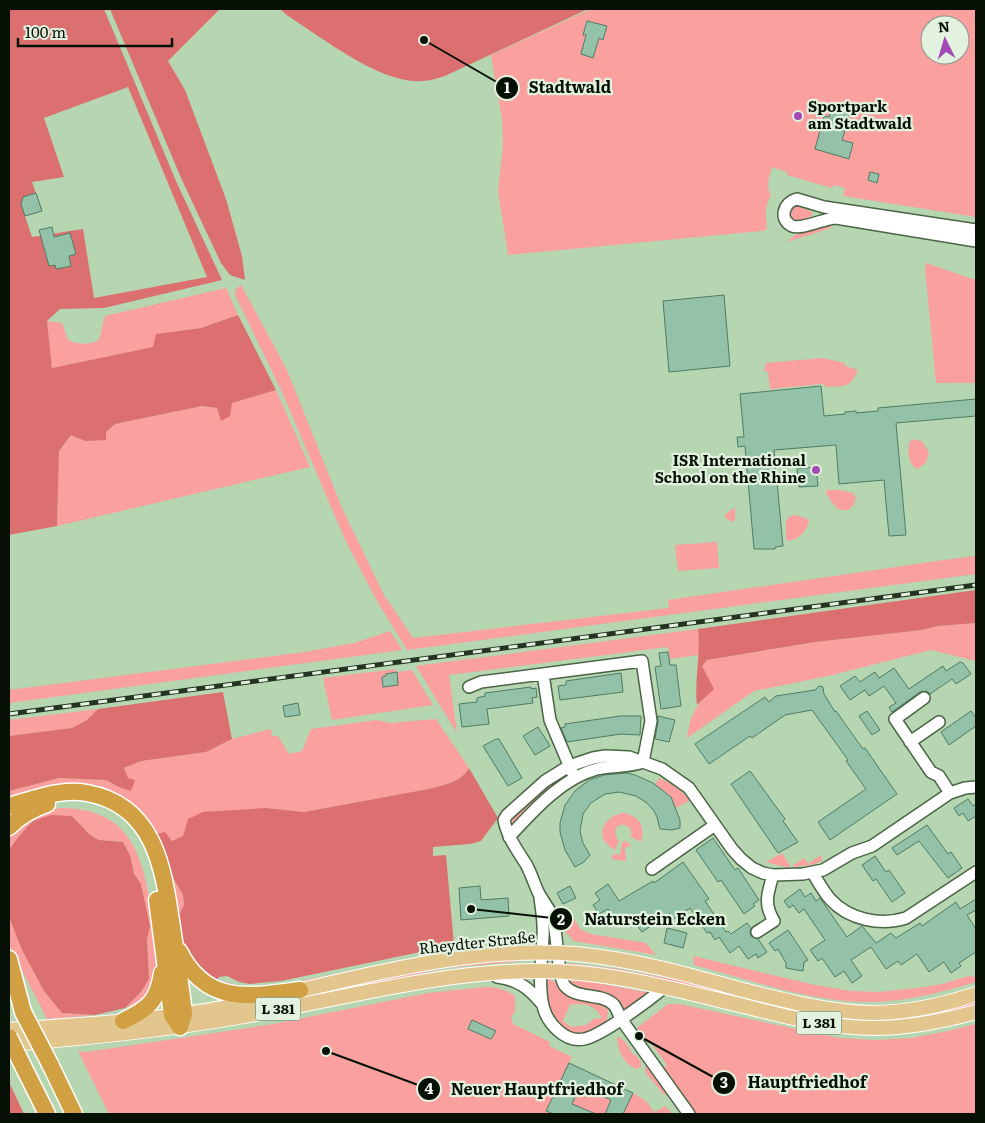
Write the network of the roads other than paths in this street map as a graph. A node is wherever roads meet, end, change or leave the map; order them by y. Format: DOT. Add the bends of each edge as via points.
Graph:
graph roads {
  1 [pos="969,232"];
  2 [pos="976,241"];
  3 [pos="543,674"];
  4 [pos="469,687"];
  5 [pos="924,698"];
  6 [pos="939,722"];
  7 [pos="910,742"];
  8 [pos="643,762"];
  9 [pos="569,766"];
  10 [pos="575,778"];
  11 [pos="976,787"];
  12 [pos="950,793"];
  13 [pos="9,806"];
  14 [pos="715,825"];
  15 [pos="9,827"];
  16 [pos="509,837"];
  17 [pos="652,868"];
  18 [pos="976,872"];
  19 [pos="814,873"];
  20 [pos="773,875"];
  21 [pos="539,894"];
  22 [pos="757,932"];
  23 [pos="173,937"];
  24 [pos="542,953"];
  25 [pos="558,953"];
  26 [pos="9,958"];
  27 [pos="164,961"];
  28 [pos="541,971"];
  29 [pos="560,971"];
  30 [pos="480,975"];
  31 [pos="9,983"];
  32 [pos="664,987"];
  33 [pos="300,990"];
  34 [pos="976,994"];
  35 [pos="543,1005"];
  36 [pos="23,1012"];
  37 [pos="976,1012"];
  38 [pos="179,1019"];
  39 [pos="621,1019"];
  40 [pos="123,1021"];
  41 [pos="9,1030"];
  42 [pos="9,1037"];
  43 [pos="9,1044"];
  44 [pos="43,1110"];
  45 [pos="74,1114"];
  46 [pos="689,1114"];
  1 -- 1 [label="street" via="824,207 797,198 787,203 784,214 787,221 797,227 836,218"];
  1 -- 2 [label="street"];
  3 -- 4 [label="street" via="481,682"];
  3 -- 8 [label="street" via="642,661 651,721"];
  3 -- 9 [label="street" via="550,720"];
  5 -- 7 [label="street" via="894,719"];
  6 -- 7 [label="street"];
  7 -- 12 [label="street"];
  8 -- 9 [label="street" via="629,757 605,756 581,760"];
  8 -- 10 [label="street" via="596,770"];
  8 -- 14 [label="street" via="681,781 696,796"];
  9 -- 10 [label="street"];
  9 -- 16 [label="street" via="545,780 504,820"];
  10 -- 16 [label="street" via="558,789"];
  11 -- 12 [label="street"];
  12 -- 19 [label="street" via="872,846"];
  13 -- 23 [label="highway" via="68,792 87,793 121,807 136,819 150,838 160,860"];
  14 -- 17 [label="street"];
  14 -- 20 [label="street" via="741,859 763,873"];
  15 -- 27 [label="highway" via="34,808 69,799 101,805 129,824 147,851"];
  16 -- 21 [label="street"];
  18 -- 19 [label="street" via="906,918 881,922 843,910 831,900"];
  19 -- 20 [label="street"];
  20 -- 22 [label="street" via="766,903 774,921"];
  21 -- 24 [label="street"];
  21 -- 25 [label="street" via="552,915"];
  23 -- 33 [label="highway" via="186,965 197,978 213,988 244,996"];
  23 -- 38 [label="highway"];
  24 -- 25 [label="main road, Rheydter Straße / L 381"];
  24 -- 28 [label="street"];
  24 -- 33 [label="main road, Rheydter Straße / L 381" via="448,960"];
  25 -- 29 [label="street"];
  25 -- 34 [label="main road, Rheydter Straße / L 381" via="616,959 841,1011 908,1010"];
  26 -- 36 [label="highway"];
  27 -- 38 [label="highway"];
  27 -- 40 [label="highway" via="157,995 140,1013"];
  28 -- 29 [label="main road, Rheydter Straße / L 381"];
  28 -- 30 [label="main road, Rheydter Straße / L 381"];
  28 -- 35 [label="street"];
  29 -- 32 [label="main road, Rheydter Straße / L 381"];
  29 -- 39 [label="street" via="566,987 608,1001 615,1006"];
  30 -- 35 [label="street" via="512,979 528,989"];
  30 -- 38 [label="main road, Rheydter Straße / L 381" via="376,989 245,1016"];
  31 -- 36 [label="highway"];
  32 -- 37 [label="main road, Rheydter Straße / L 381" via="840,1026 910,1027"];
  32 -- 39 [label="street"];
  33 -- 38 [label="main road, Rheydter Straße / L 381"];
  35 -- 39 [label="street" via="546,1015 558,1030 579,1040"];
  36 -- 45 [label="highway, bridge"];
  38 -- 40 [label="main road, Rheydter Straße / L 381"];
  38 -- 43 [label="main road, Rheydter Straße / L 381"];
  39 -- 46 [label="street"];
  40 -- 41 [label="main road, Rheydter Straße / L 381"];
  42 -- 44 [label="highway, bridge"];
}
